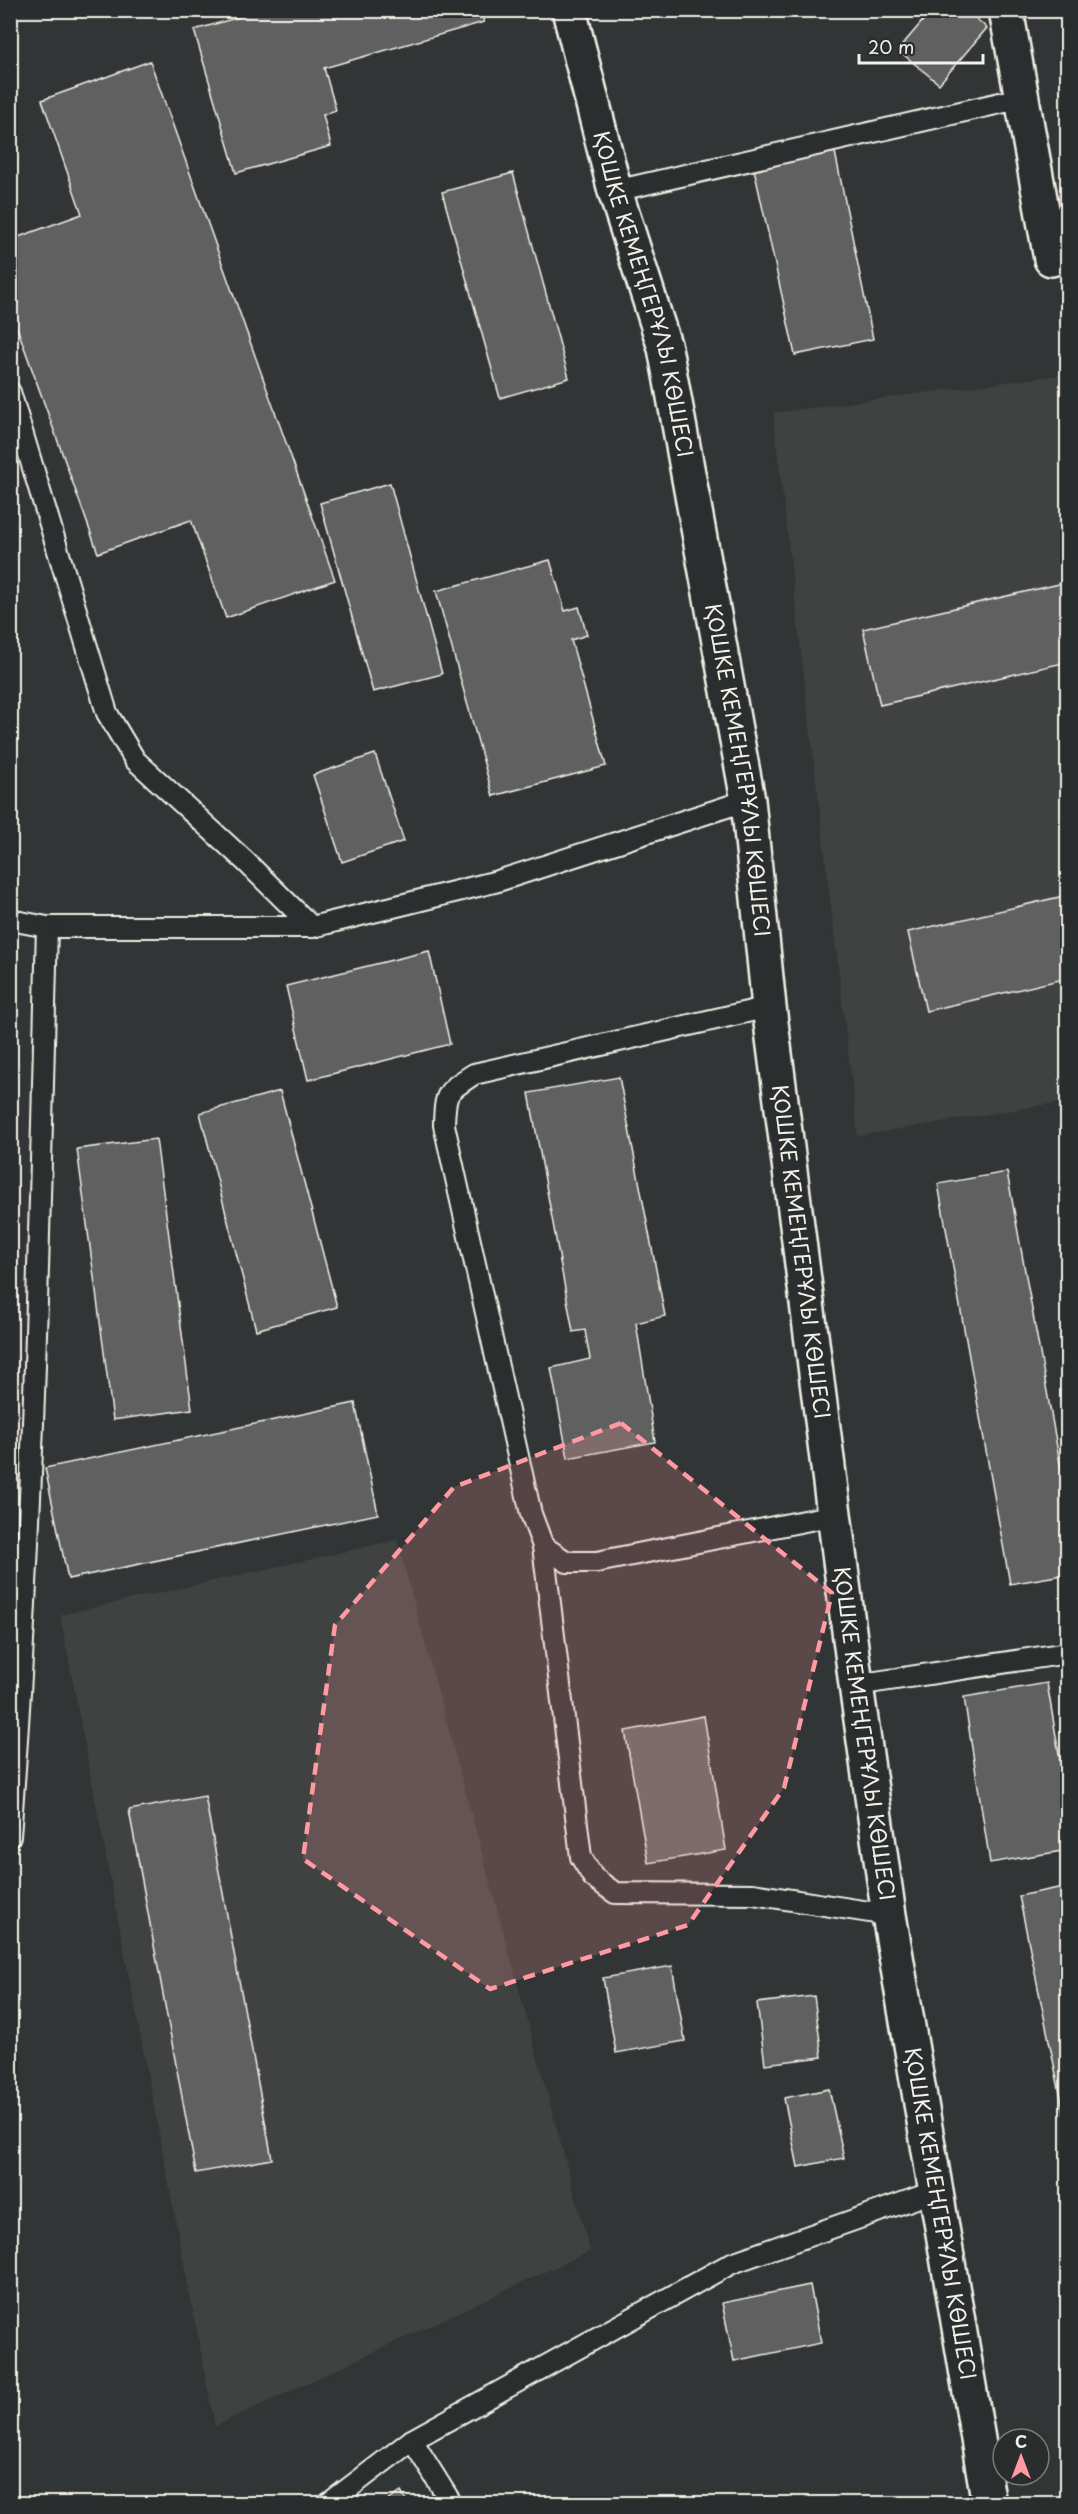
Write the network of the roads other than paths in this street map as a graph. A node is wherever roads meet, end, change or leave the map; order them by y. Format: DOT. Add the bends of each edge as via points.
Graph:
graph roads {
  1 [pos="569,10"];
  2 [pos="1006,10"];
  3 [pos="1022,98"];
  4 [pos="615,191"];
  5 [pos="1051,259"];
  6 [pos="10,392"];
  7 [pos="748,800"];
  8 [pos="10,920"];
  9 [pos="47,927"];
  10 [pos="312,927"];
  11 [pos="769,1007"];
  12 [pos="835,1515"];
  13 [pos="543,1546"];
  14 [pos="1068,1653"];
  15 [pos="855,1686"];
  16 [pos="13,1784"];
  17 [pos="10,1836"];
  18 [pos="890,1915"];
  19 [pos="936,2191"];
  20 [pos="412,2440"];
  21 [pos="328,2504"];
  22 [pos="452,2504"];
  23 [pos="989,2504"];
  1 -- 4 [label="street, ҚОШКЕ КЕМЕҢГЕРҰЛЫ КӨШЕСІ"];
  2 -- 3 [label="street"];
  3 -- 4 [label="lane"];
  3 -- 5 [label="street"];
  4 -- 7 [label="street, ҚОШКЕ КЕМЕҢГЕРҰЛЫ КӨШЕСІ" via="664,348"];
  6 -- 10 [label="lane" via="107,713 135,760"];
  7 -- 10 [label="lane" via="498,882"];
  7 -- 11 [label="street, ҚОШКЕ КЕМЕҢГЕРҰЛЫ КӨШЕСІ"];
  8 -- 9 [label="lane"];
  9 -- 10 [label="lane"];
  9 -- 16 [label="lane" via="34,1444"];
  11 -- 12 [label="street, ҚОШКЕ КЕМЕҢГЕРҰЛЫ КӨШЕСІ"];
  11 -- 13 [label="lane" via="474,1074 453,1088 445,1099 444,1125 531,1514"];
  12 -- 13 [label="lane" via="597,1562 567,1562"];
  12 -- 15 [label="street, ҚОШКЕ КЕМЕҢГЕРҰЛЫ КӨШЕСІ"];
  13 -- 18 [label="lane" via="581,1857 593,1877 615,1893 753,1894"];
  14 -- 15 [label="lane"];
  15 -- 18 [label="street, ҚОШКЕ КЕМЕҢГЕРҰЛЫ КӨШЕСІ"];
  16 -- 17 [label="lane"];
  18 -- 19 [label="street, ҚОШКЕ КЕМЕҢГЕРҰЛЫ КӨШЕСІ"];
  19 -- 20 [label="lane" via="732,2263"];
  19 -- 23 [label="street, ҚОШКЕ КЕМЕҢГЕРҰЛЫ КӨШЕСІ"];
  20 -- 21 [label="lane"];
  20 -- 22 [label="lane"];
}
